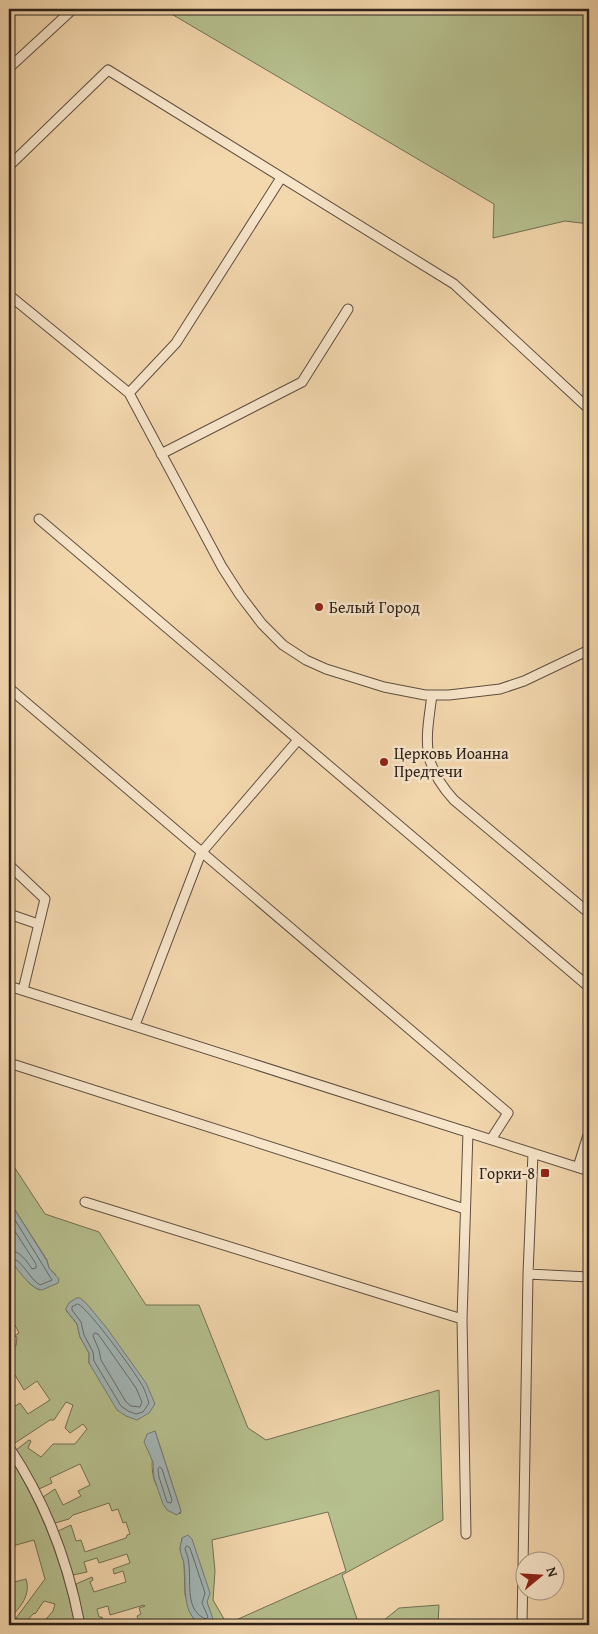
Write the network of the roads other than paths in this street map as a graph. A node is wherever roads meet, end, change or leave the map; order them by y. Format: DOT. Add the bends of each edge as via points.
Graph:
graph roads {
  1 [pos="73,9"];
  2 [pos="9,68"];
  3 [pos="9,166"];
  4 [pos="281,178"];
  5 [pos="9,295"];
  6 [pos="348,309"];
  7 [pos="129,393"];
  8 [pos="589,409"];
  9 [pos="161,454"];
  10 [pos="39,519"];
  11 [pos="589,650"];
  12 [pos="9,688"];
  13 [pos="432,695"];
  14 [pos="298,740"];
  15 [pos="201,853"];
  16 [pos="9,865"];
  17 [pos="589,913"];
  18 [pos="9,914"];
  19 [pos="38,924"];
  20 [pos="9,986"];
  21 [pos="589,987"];
  22 [pos="23,990"];
  23 [pos="135,1025"];
  24 [pos="9,1063"];
  25 [pos="468,1132"];
  26 [pos="589,1132"];
  27 [pos="492,1138"];
  28 [pos="533,1153"];
  29 [pos="578,1167"];
  30 [pos="589,1171"];
  31 [pos="85,1202"];
  32 [pos="465,1209"];
  33 [pos="528,1274"];
  34 [pos="589,1277"];
  35 [pos="462,1319"];
  36 [pos="9,1446"];
  37 [pos="466,1534"];
  38 [pos="80,1625"];
  39 [pos="522,1625"];
  1 -- 2 [label="street"];
  3 -- 4 [label="street" via="108,70"];
  4 -- 7 [label="street" via="176,342"];
  4 -- 8 [label="street" via="454,284"];
  5 -- 7 [label="street"];
  6 -- 9 [label="street" via="302,382"];
  7 -- 9 [label="street"];
  9 -- 13 [label="street" via="240,595 262,624 284,645 306,660 344,675 384,687"];
  10 -- 14 [label="street"];
  11 -- 13 [label="street" via="500,689"];
  12 -- 15 [label="street"];
  13 -- 17 [label="street" via="426,743 432,767 445,790"];
  14 -- 15 [label="street"];
  14 -- 21 [label="street"];
  15 -- 23 [label="street"];
  15 -- 27 [label="street" via="508,1113"];
  16 -- 19 [label="street" via="46,899"];
  18 -- 19 [label="street"];
  19 -- 22 [label="street"];
  20 -- 22 [label="street"];
  22 -- 23 [label="street"];
  23 -- 25 [label="street"];
  24 -- 32 [label="street"];
  25 -- 27 [label="street"];
  25 -- 32 [label="street"];
  26 -- 29 [label="street"];
  27 -- 28 [label="street"];
  28 -- 29 [label="street"];
  28 -- 33 [label="street"];
  29 -- 30 [label="street"];
  31 -- 35 [label="street"];
  32 -- 35 [label="street"];
  33 -- 34 [label="street"];
  33 -- 39 [label="street"];
  35 -- 37 [label="street"];
  36 -- 38 [label="street" via="52,1525"];
}
